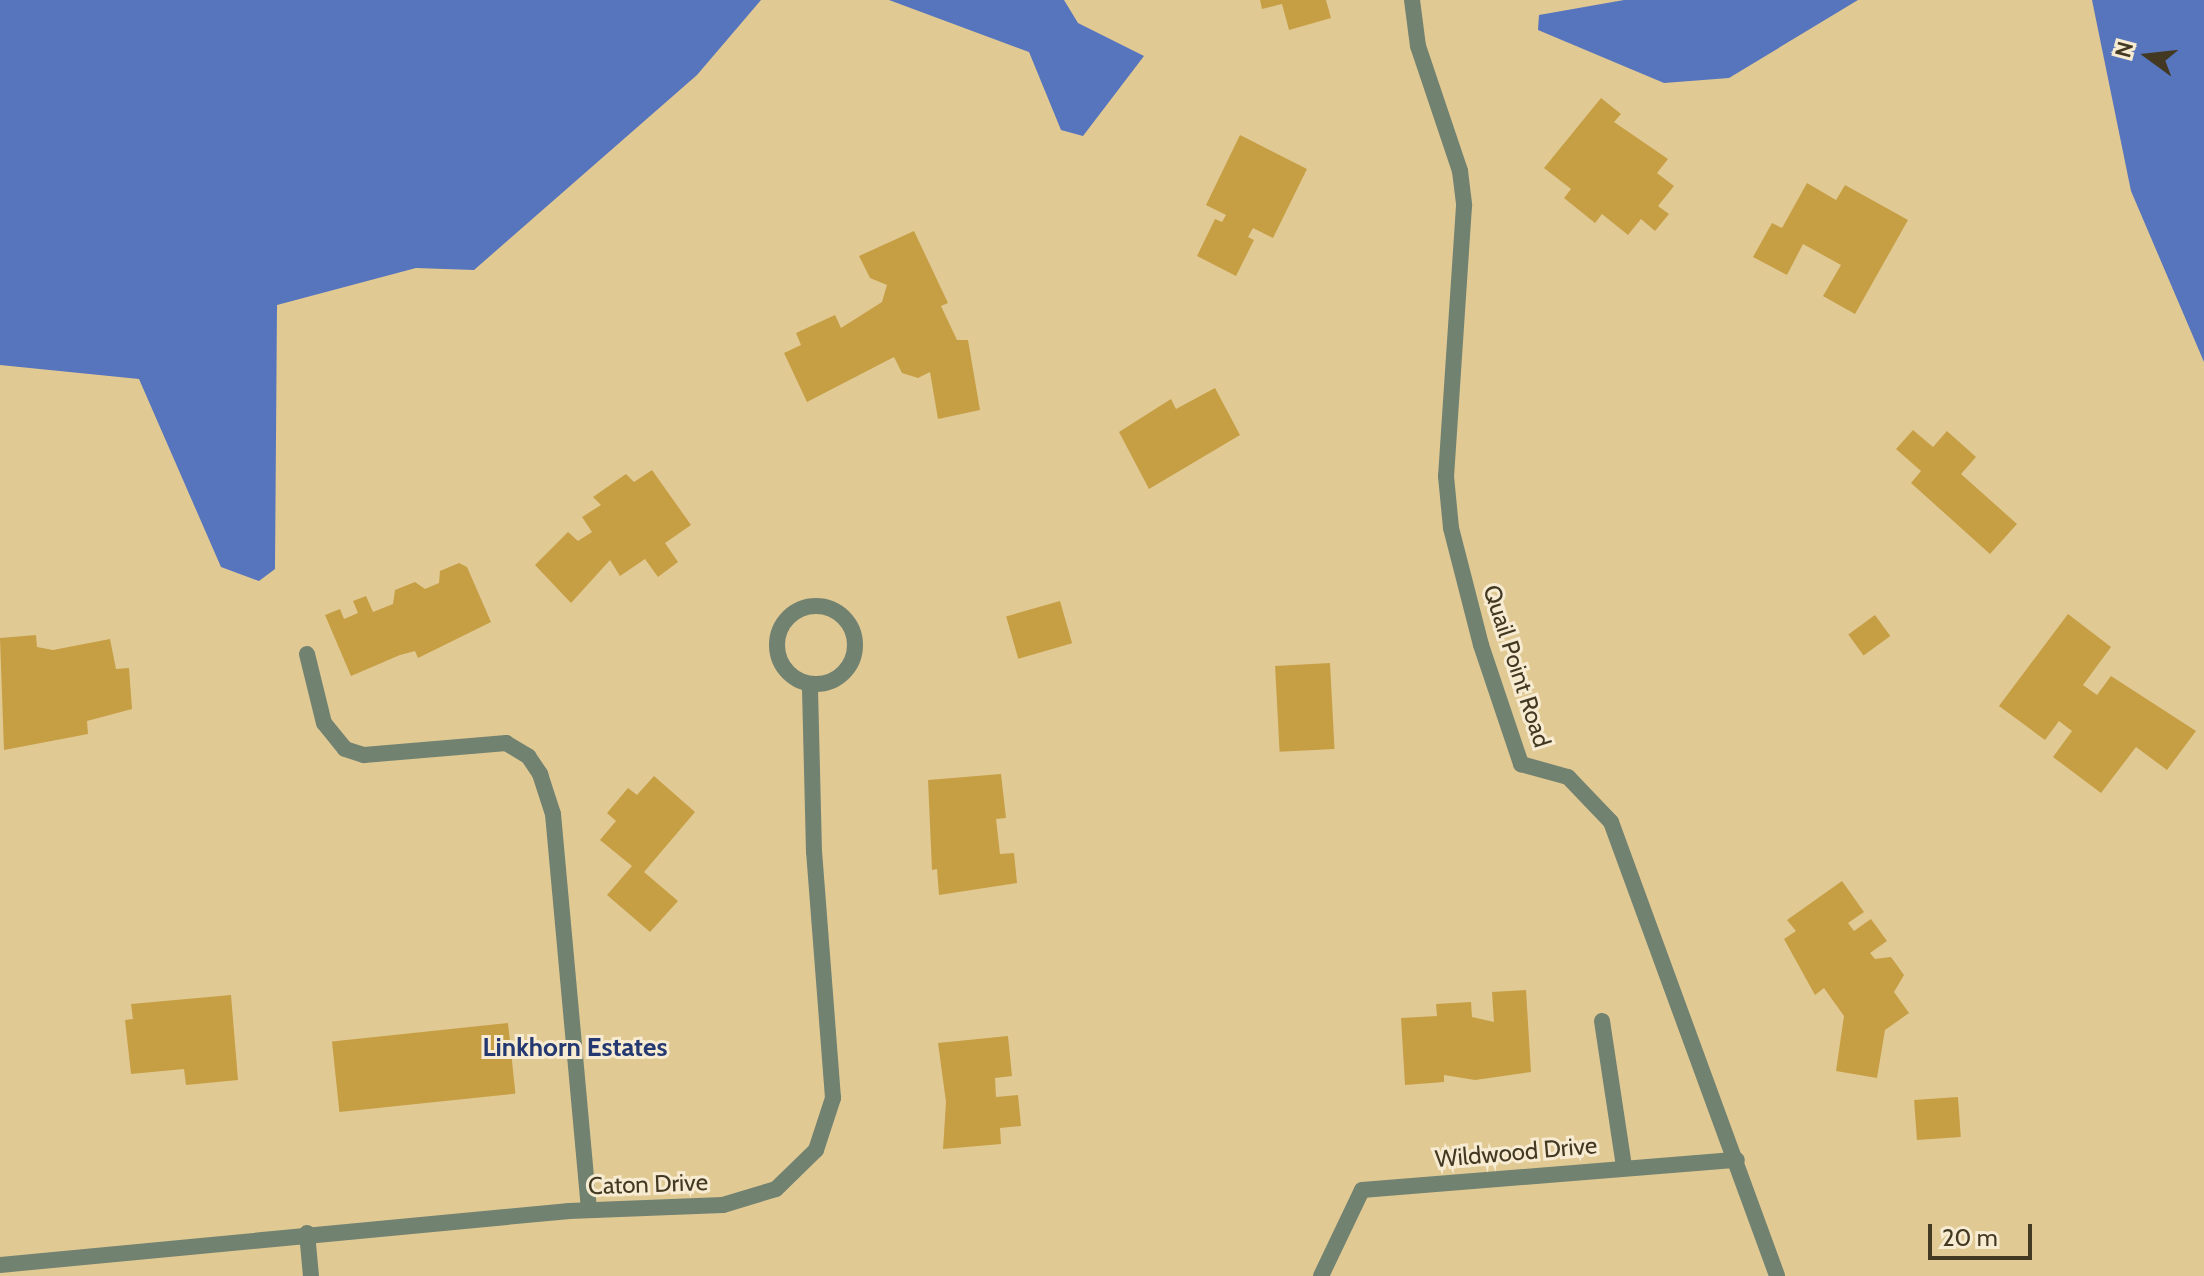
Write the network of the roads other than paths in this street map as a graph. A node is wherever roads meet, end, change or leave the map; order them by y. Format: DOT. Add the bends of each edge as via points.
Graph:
graph roads {
  1 [pos="1412,0"];
  2 [pos="307,654"];
  3 [pos="810,689"];
  4 [pos="1602,1021"];
  5 [pos="1737,1160"];
  6 [pos="1624,1167"];
  7 [pos="589,1209"];
  8 [pos="307,1233"];
  9 [pos="0,1265"];
  10 [pos="311,1276"];
  11 [pos="1321,1276"];
  12 [pos="1777,1276"];
  1 -- 5 [label="street, Quail Point Road" via="1418,46 1460,171 1464,206 1446,476 1451,528 1481,645 1521,764 1568,777 1611,822"];
  2 -- 7 [label="street" via="324,723 345,749 364,755 506,743 528,756 540,774 553,814"];
  3 -- 3 [label="street" via="834,680 851,661 856,637 843,616 807,603 780,632 778,656 789,678"];
  3 -- 7 [label="street, Caton Drive" via="814,852 832,1046 827,1128 800,1169 747,1201"];
  4 -- 6 [label="street, Wildwood Drive"];
  5 -- 6 [label="street"];
  5 -- 12 [label="street, Quail Point Road"];
  6 -- 11 [label="street, Wildwood Drive" via="1362,1190"];
  7 -- 8 [label="street, Caton Drive"];
  8 -- 9 [label="street, Caton Drive"];
  8 -- 10 [label="street"];
}
